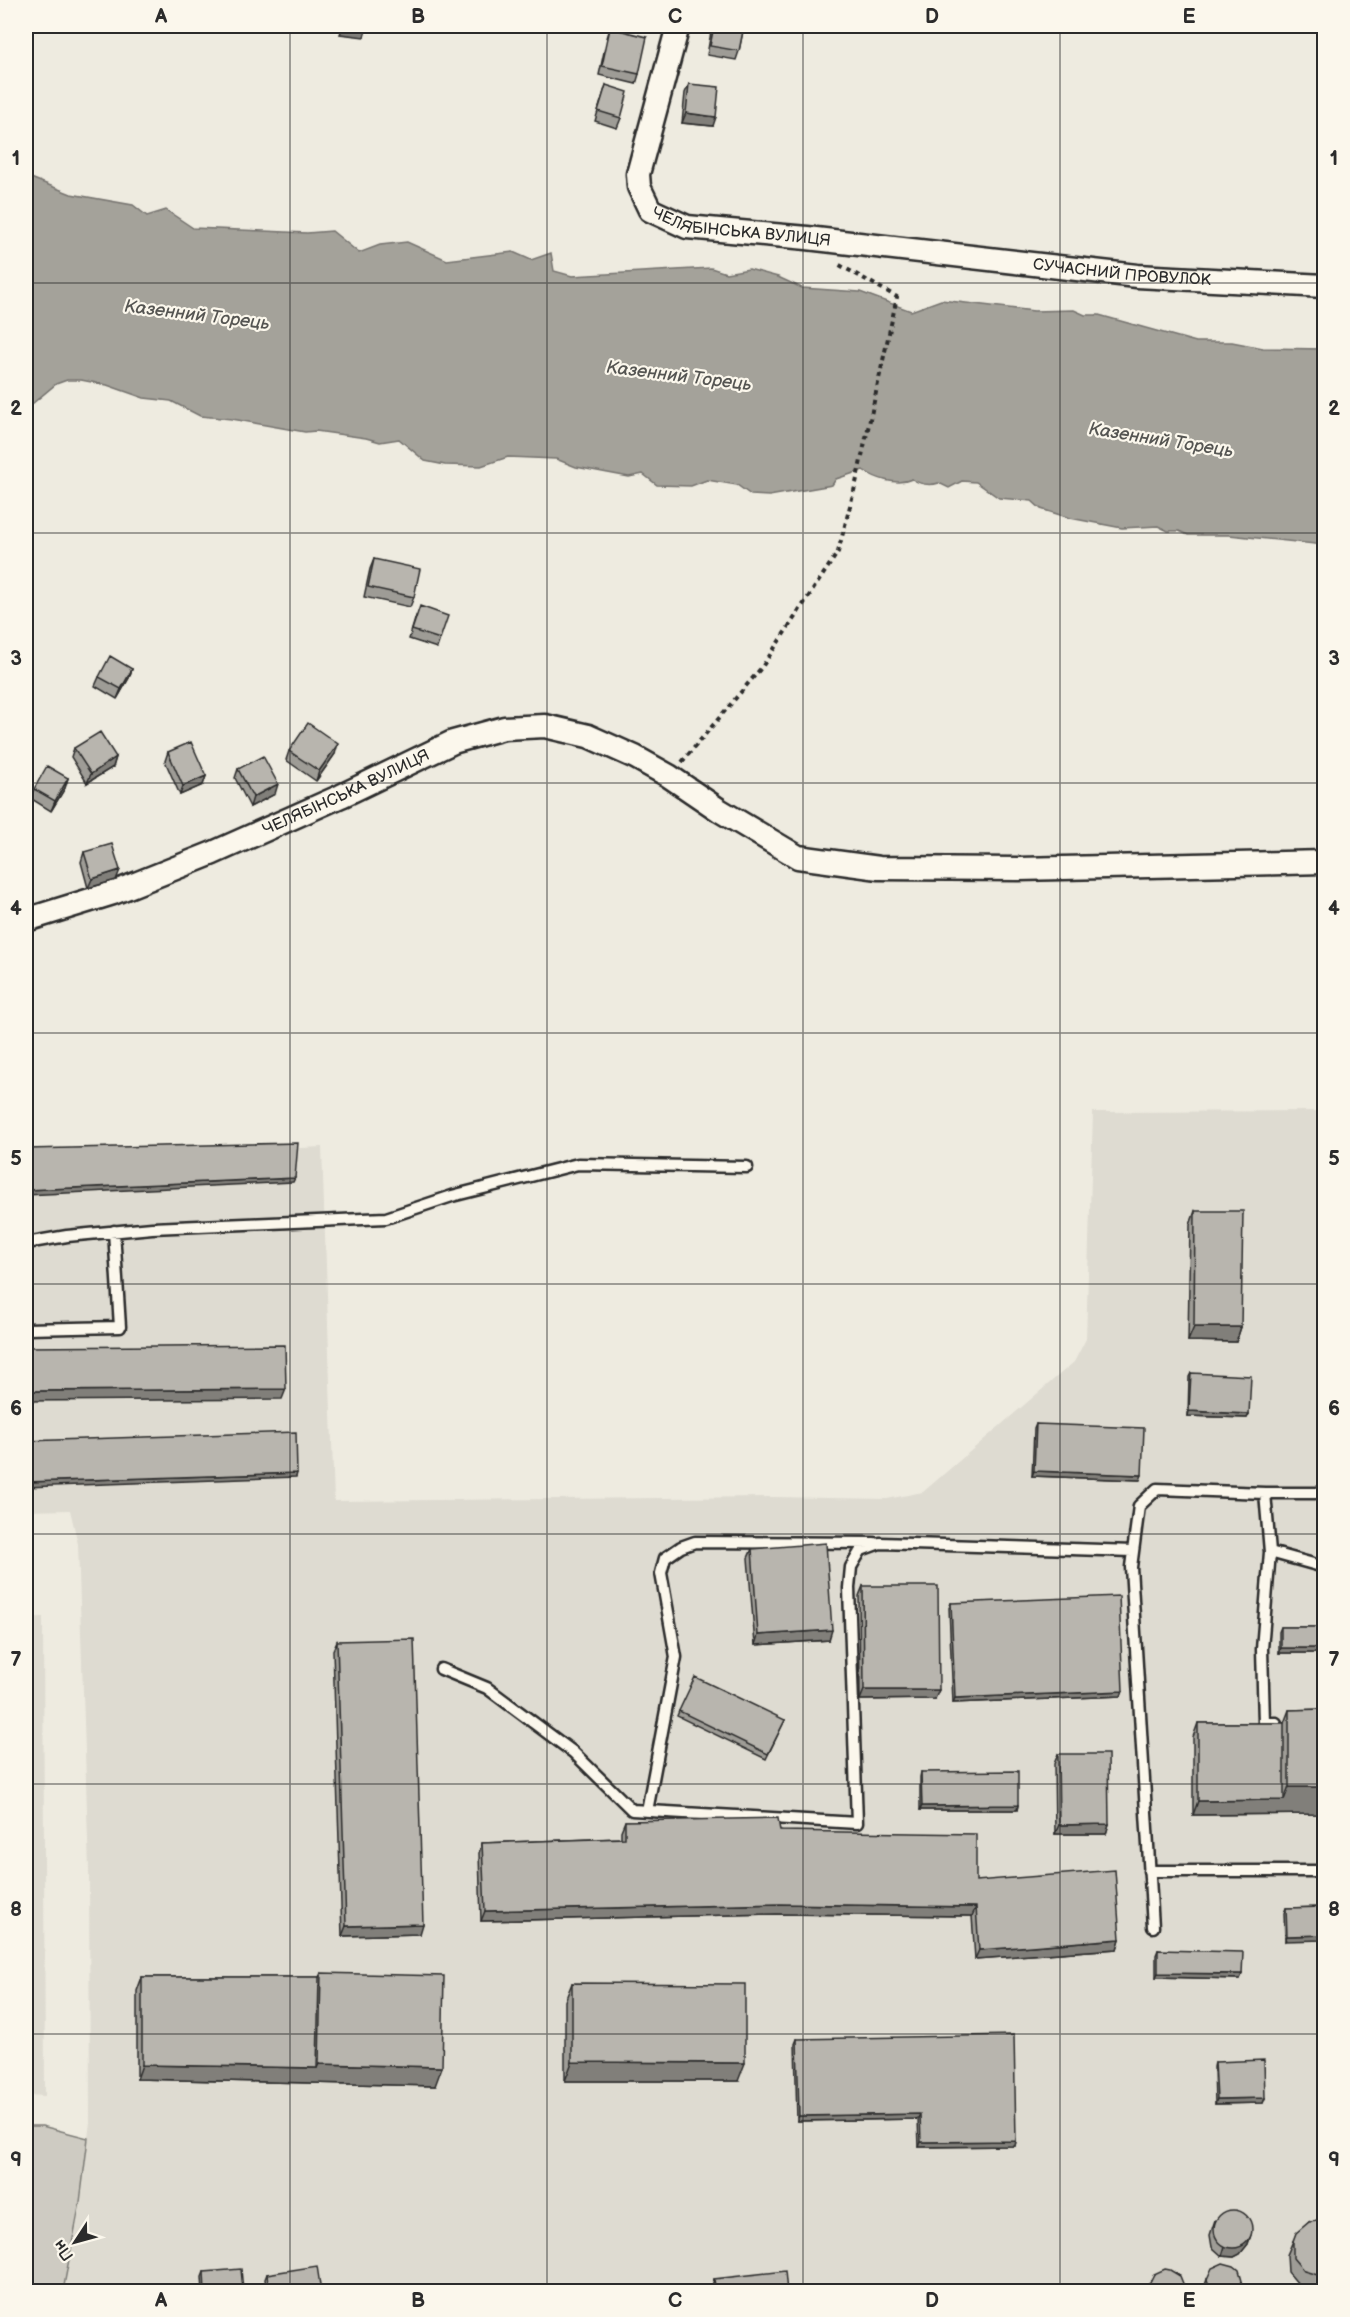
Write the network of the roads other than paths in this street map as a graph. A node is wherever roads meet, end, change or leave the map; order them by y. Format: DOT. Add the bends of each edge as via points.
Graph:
graph roads {
  1 [pos="678,26"];
  2 [pos="920,252"];
  3 [pos="1324,286"];
  4 [pos="1324,862"];
  5 [pos="26,920"];
  6 [pos="747,1167"];
  7 [pos="114,1231"];
  8 [pos="26,1243"];
  9 [pos="26,1329"];
  10 [pos="1265,1493"];
  11 [pos="1324,1493"];
  12 [pos="880,1543"];
  13 [pos="1133,1551"];
  14 [pos="1270,1552"];
  15 [pos="1324,1567"];
  16 [pos="441,1669"];
  17 [pos="1284,1723"];
  18 [pos="647,1811"];
  19 [pos="1324,1870"];
  20 [pos="1149,1871"];
  21 [pos="1153,1928"];
  1 -- 2 [label="street, ЧЕЛЯБІНСЬКА ВУЛИЦЯ" via="638,174 639,187 651,210 687,227"];
  2 -- 3 [label="street, СУЧАСНИЙ ПРОВУЛОК" via="1137,276"];
  4 -- 5 [label="street, ЧЕЛЯБІНСЬКА ВУЛИЦЯ" via="879,868 798,857 669,776 588,736 545,726 504,728 453,742 163,873"];
  6 -- 7 [label="lane" via="578,1164 452,1196 386,1218"];
  7 -- 8 [label="lane"];
  7 -- 9 [label="lane" via="120,1327"];
  10 -- 11 [label="lane"];
  10 -- 13 [label="lane" via="1156,1489 1139,1506"];
  10 -- 14 [label="lane"];
  12 -- 13 [label="lane"];
  12 -- 18 [label="lane" via="696,1542 665,1558 661,1573 676,1657"];
  12 -- 18 [label="lane" via="861,1550 851,1567 849,1588 857,1822"];
  13 -- 20 [label="lane"];
  14 -- 15 [label="lane"];
  14 -- 17 [label="lane" via="1262,1649 1264,1723"];
  16 -- 18 [label="lane" via="487,1688 573,1752 632,1810"];
  19 -- 20 [label="lane"];
  20 -- 21 [label="lane"];
}
